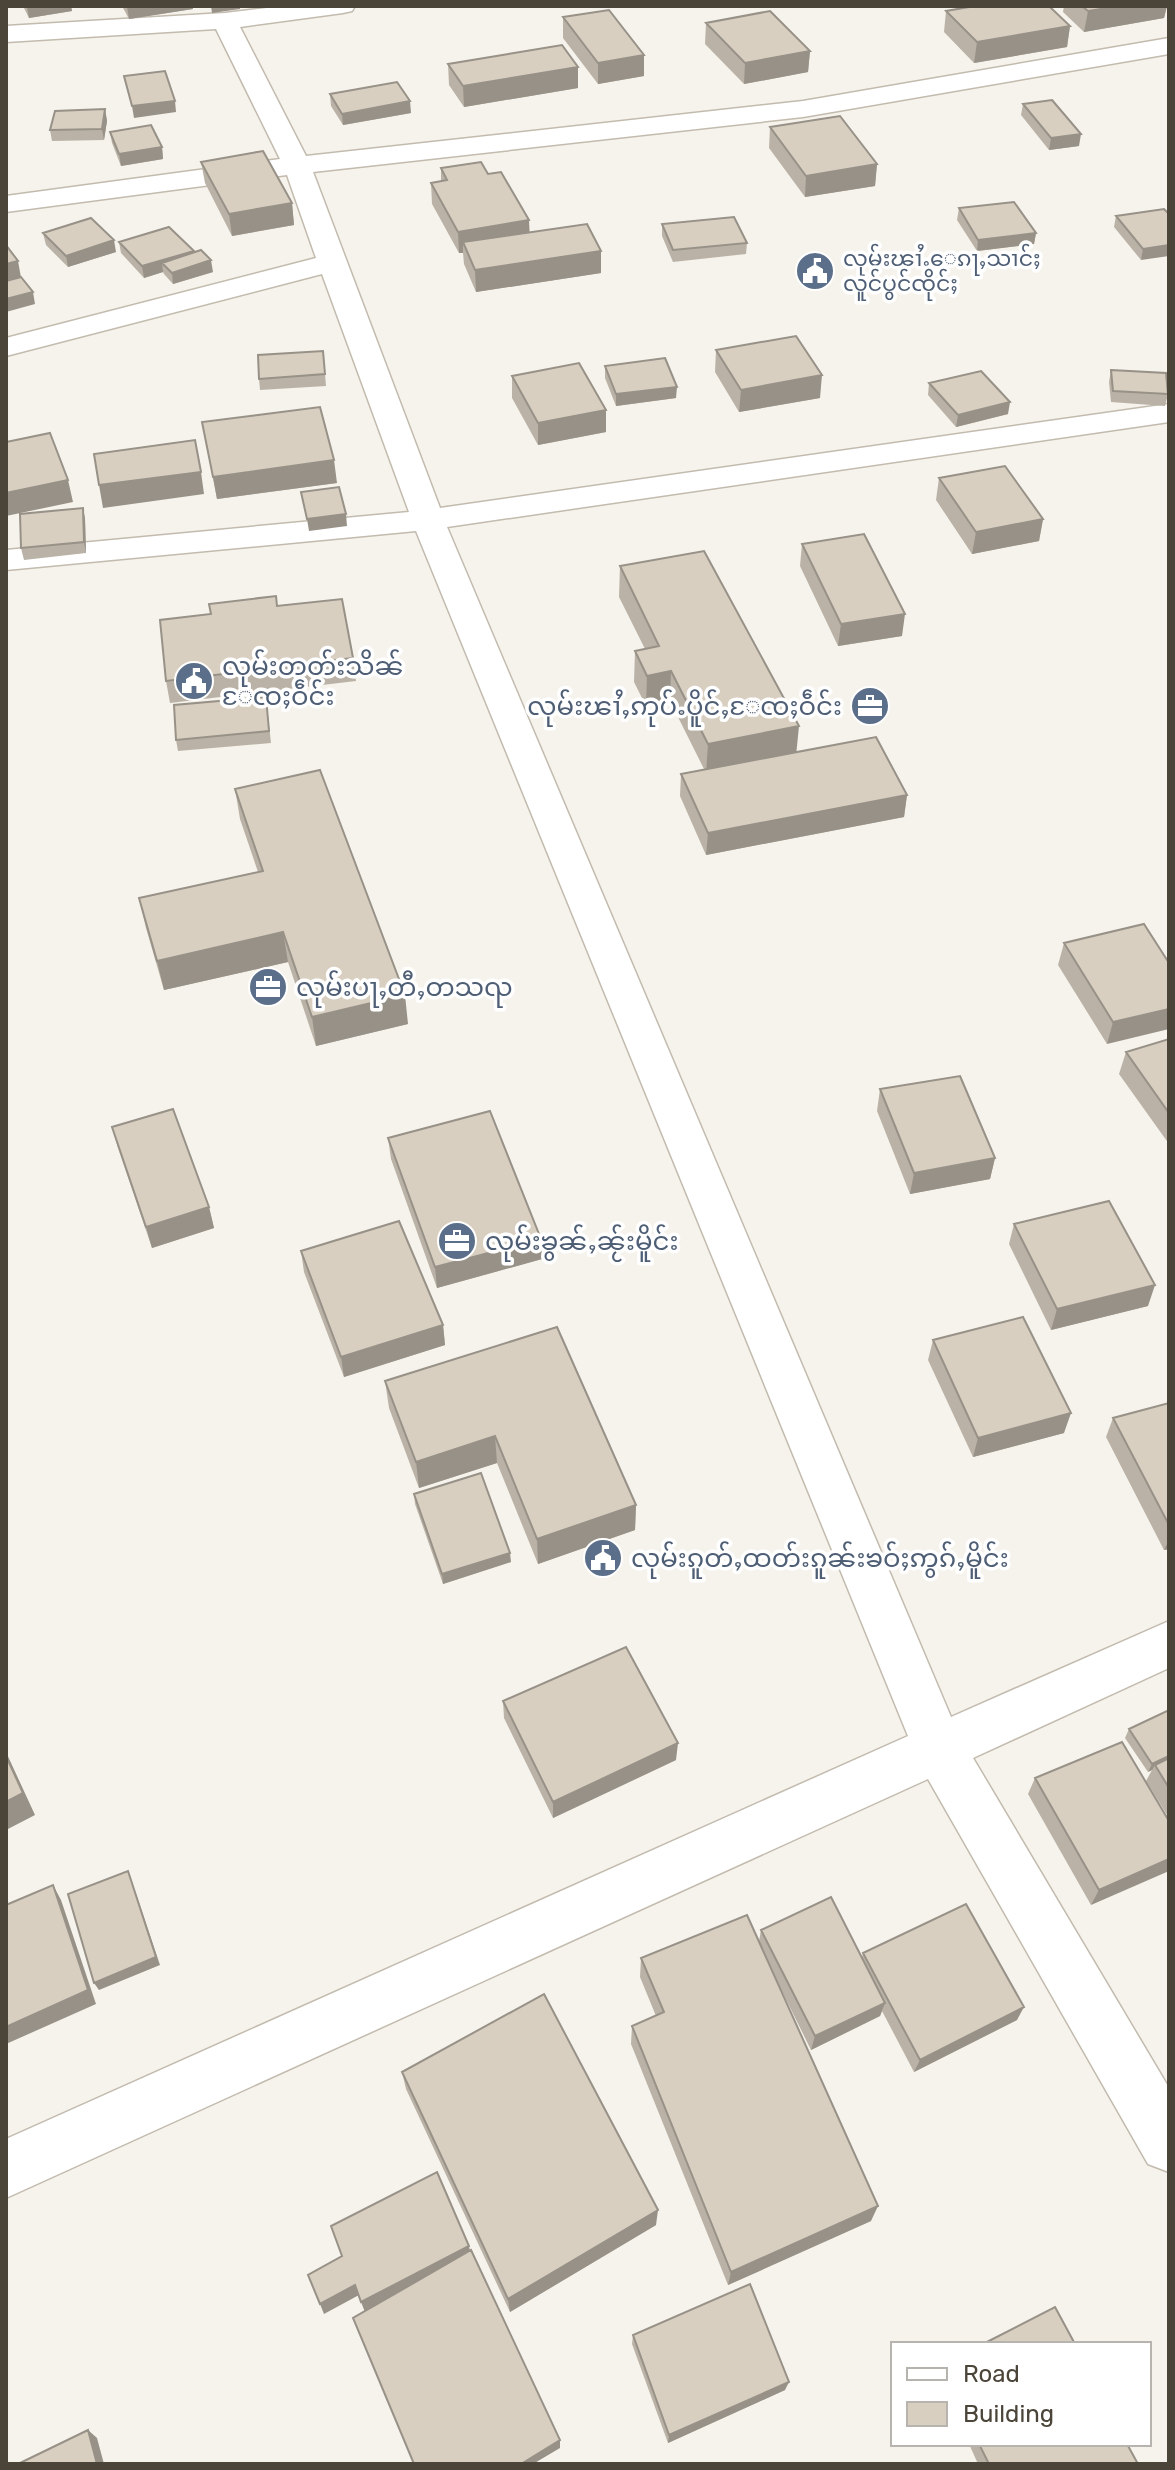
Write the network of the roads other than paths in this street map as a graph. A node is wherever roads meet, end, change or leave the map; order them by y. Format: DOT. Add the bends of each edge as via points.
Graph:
graph roads {
  1 [pos="343,6"];
  2 [pos="225,21"];
  3 [pos="6,34"];
  4 [pos="1169,46"];
  5 [pos="297,166"];
  6 [pos="6,204"];
  7 [pos="333,262"];
  8 [pos="6,347"];
  9 [pos="1169,413"];
  10 [pos="428,520"];
  11 [pos="6,560"];
  12 [pos="1169,1644"];
  13 [pos="939,1749"];
  14 [pos="1169,2143"];
  15 [pos="6,2169"];
  1 -- 2 [label="street"];
  2 -- 3 [label="street"];
  2 -- 5 [label="street"];
  4 -- 5 [label="street" via="803,109"];
  5 -- 6 [label="street"];
  5 -- 7 [label="street"];
  7 -- 8 [label="street"];
  7 -- 10 [label="street"];
  9 -- 10 [label="street"];
  10 -- 11 [label="street"];
  10 -- 13 [label="street"];
  12 -- 13 [label="street"];
  13 -- 14 [label="street"];
  13 -- 15 [label="street"];
}
